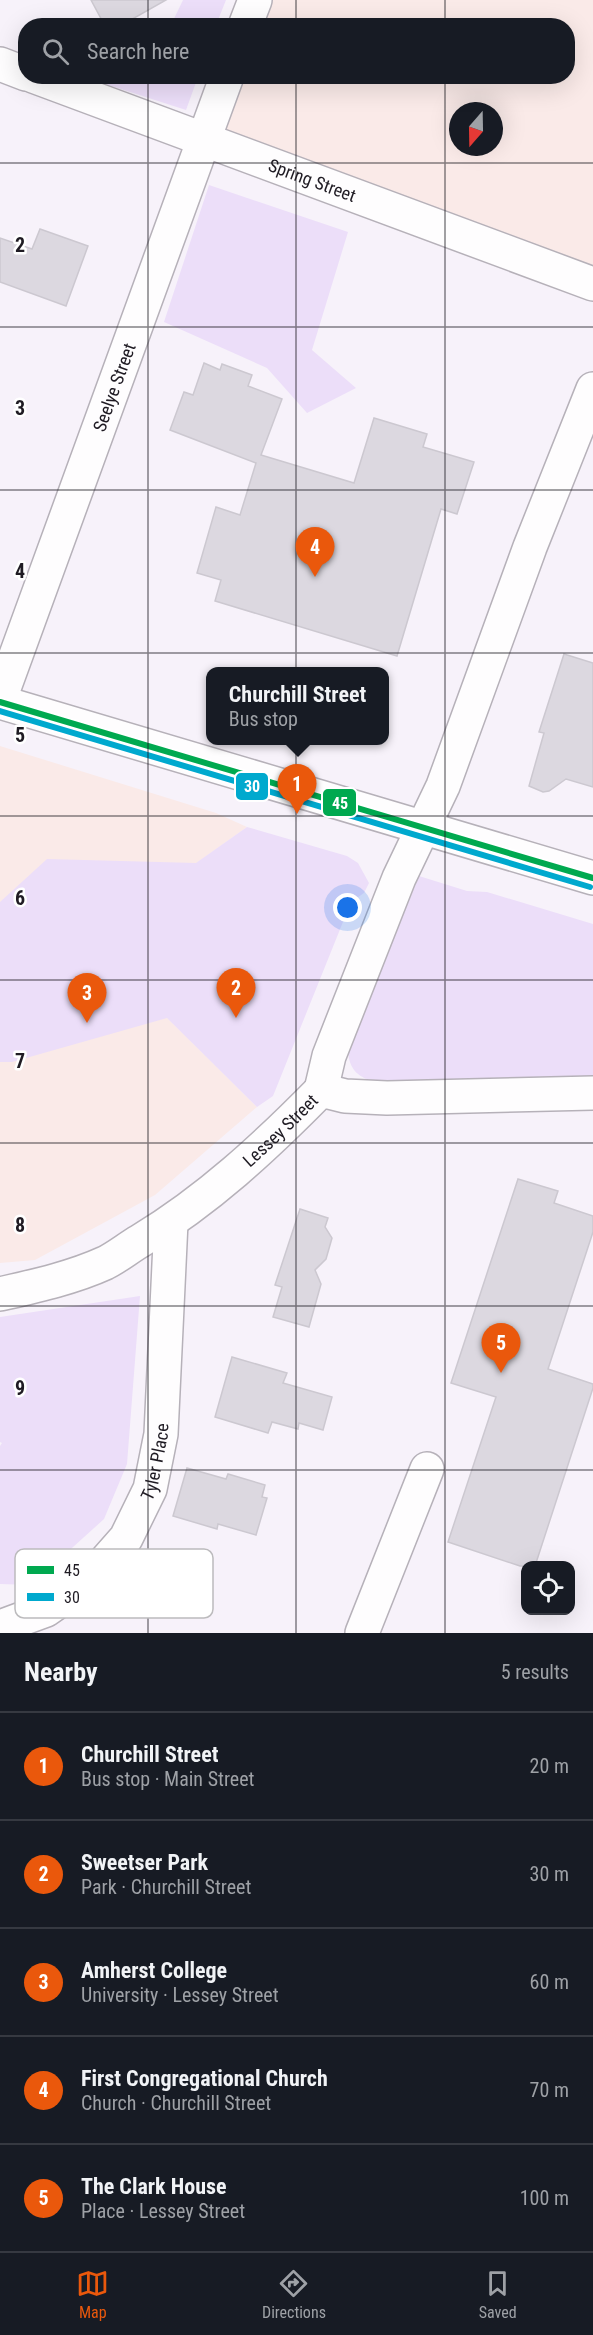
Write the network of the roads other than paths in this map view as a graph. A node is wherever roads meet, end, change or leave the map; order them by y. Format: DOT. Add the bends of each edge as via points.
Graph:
graph roads {
  1 [pos="255,0"];
  2 [pos="248,18"];
  3 [pos="0,64"];
  4 [pos="18,71"];
  5 [pos="54,84"];
  6 [pos="224,84"];
  7 [pos="204,140"];
  8 [pos="593,284"];
  9 [pos="593,389"];
  10 [pos="582,452"];
  11 [pos="0,701"];
  12 [pos="424,828"];
  13 [pos="593,878"];
  14 [pos="321,1090"];
  15 [pos="593,1093"];
  16 [pos="171,1222"];
  17 [pos="0,1294"];
  18 [pos="427,1469"];
  19 [pos="116,1549"];
  20 [pos="24,1618"];
  21 [pos="0,1627"];
  22 [pos="362,1633"];
  1 -- 2 [label="street"];
  3 -- 4 [label="street"];
  5 -- 7 [label="street, Spring Street"];
  6 -- 7 [label="street, Seelye Street"];
  7 -- 8 [label="street, Spring Street"];
  7 -- 11 [label="street, Seelye Street"];
  9 -- 10 [label="street"];
  10 -- 12 [label="street" via="530,547"];
  11 -- 12 [label="street"];
  12 -- 13 [label="street"];
  12 -- 14 [label="street" via="399,878 330,1056"];
  14 -- 15 [label="street, Lessey Street" via="345,1096 387,1098"];
  14 -- 16 [label="street, Lessey Street" via="237,1171"];
  16 -- 17 [label="street, Lessey Street" via="105,1262 48,1283"];
  16 -- 19 [label="street, Tyler Place" via="161,1434 150,1489 126,1538"];
  18 -- 22 [label="street"];
  20 -- 21 [label="street, Tyler Place"];
}
